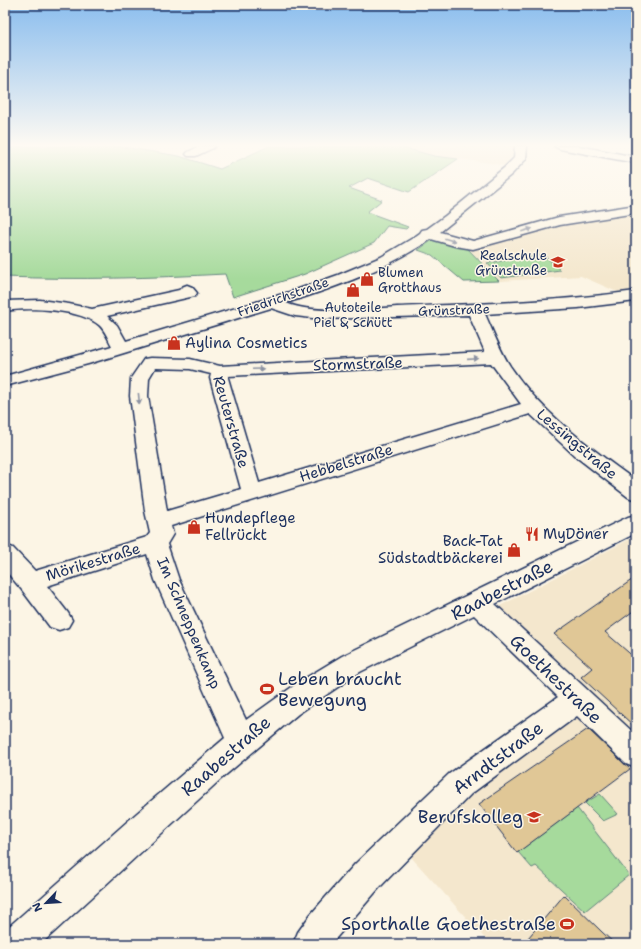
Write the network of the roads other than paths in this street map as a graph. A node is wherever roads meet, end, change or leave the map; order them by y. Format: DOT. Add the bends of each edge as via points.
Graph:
graph roads {
  1 [pos="483,190"];
  2 [pos="636,208"];
  3 [pos="427,234"];
  4 [pos="187,290"];
  5 [pos="636,296"];
  6 [pos="273,302"];
  7 [pos="5,306"];
  8 [pos="475,309"];
  9 [pos="93,314"];
  10 [pos="130,346"];
  11 [pos="497,357"];
  12 [pos="150,363"];
  13 [pos="220,371"];
  14 [pos="5,380"];
  15 [pos="533,406"];
  16 [pos="253,492"];
  17 [pos="636,492"];
  18 [pos="636,522"];
  19 [pos="157,532"];
  20 [pos="5,554"];
  21 [pos="32,583"];
  22 [pos="477,602"];
  23 [pos="59,620"];
  24 [pos="577,700"];
  25 [pos="244,739"];
  26 [pos="636,754"];
  27 [pos="15,944"];
  28 [pos="310,944"];
  1 -- 3 [label="street, Friedrichstraße"];
  3 -- 2 [label="street, one-way" via="473,244 559,221"];
  3 -- 6 [label="street, Friedrichstraße" via="386,260"];
  4 -- 9 [label="street" via="188,293"];
  5 -- 8 [label="street, Grünstraße" via="577,304"];
  6 -- 8 [label="street, Grünstraße" via="294,311 314,313"];
  6 -- 10 [label="street, Friedrichstraße"];
  7 -- 9 [label="street" via="74,309"];
  8 -- 11 [label="street, Lessingstraße"];
  9 -- 10 [label="street"];
  10 -- 12 [label="street"];
  10 -- 14 [label="street, Friedrichstraße"];
  13 -- 11 [label="street, Stormstraße, one-way"];
  11 -- 15 [label="street, Lessingstraße" via="512,381"];
  12 -- 13 [label="street, Reuterstraße" via="190,364"];
  12 -- 19 [label="street, Im Schneppenkamp, one-way" via="140,378 138,396"];
  13 -- 16 [label="street, Reuterstraße" via="219,378"];
  15 -- 16 [label="street, Hebbelstraße"];
  15 -- 17 [label="street, Lessingstraße" via="563,436"];
  16 -- 19 [label="street, Hebbelstraße"];
  18 -- 22 [label="street, Raabestraße"];
  19 -- 21 [label="street, Mörikestraße"];
  19 -- 25 [label="street, Im Schneppenkamp" via="167,580 235,728"];
  20 -- 21 [label="street, Mörikestraße"];
  21 -- 23 [label="street, Mörikestraße"];
  22 -- 24 [label="street, Goethestraße"];
  22 -- 25 [label="street, Raabestraße" via="325,678"];
  24 -- 26 [label="street, Goethestraße"];
  24 -- 28 [label="street, Arndtstraße" via="460,784 374,868"];
  25 -- 27 [label="street, Raabestraße"];
}
